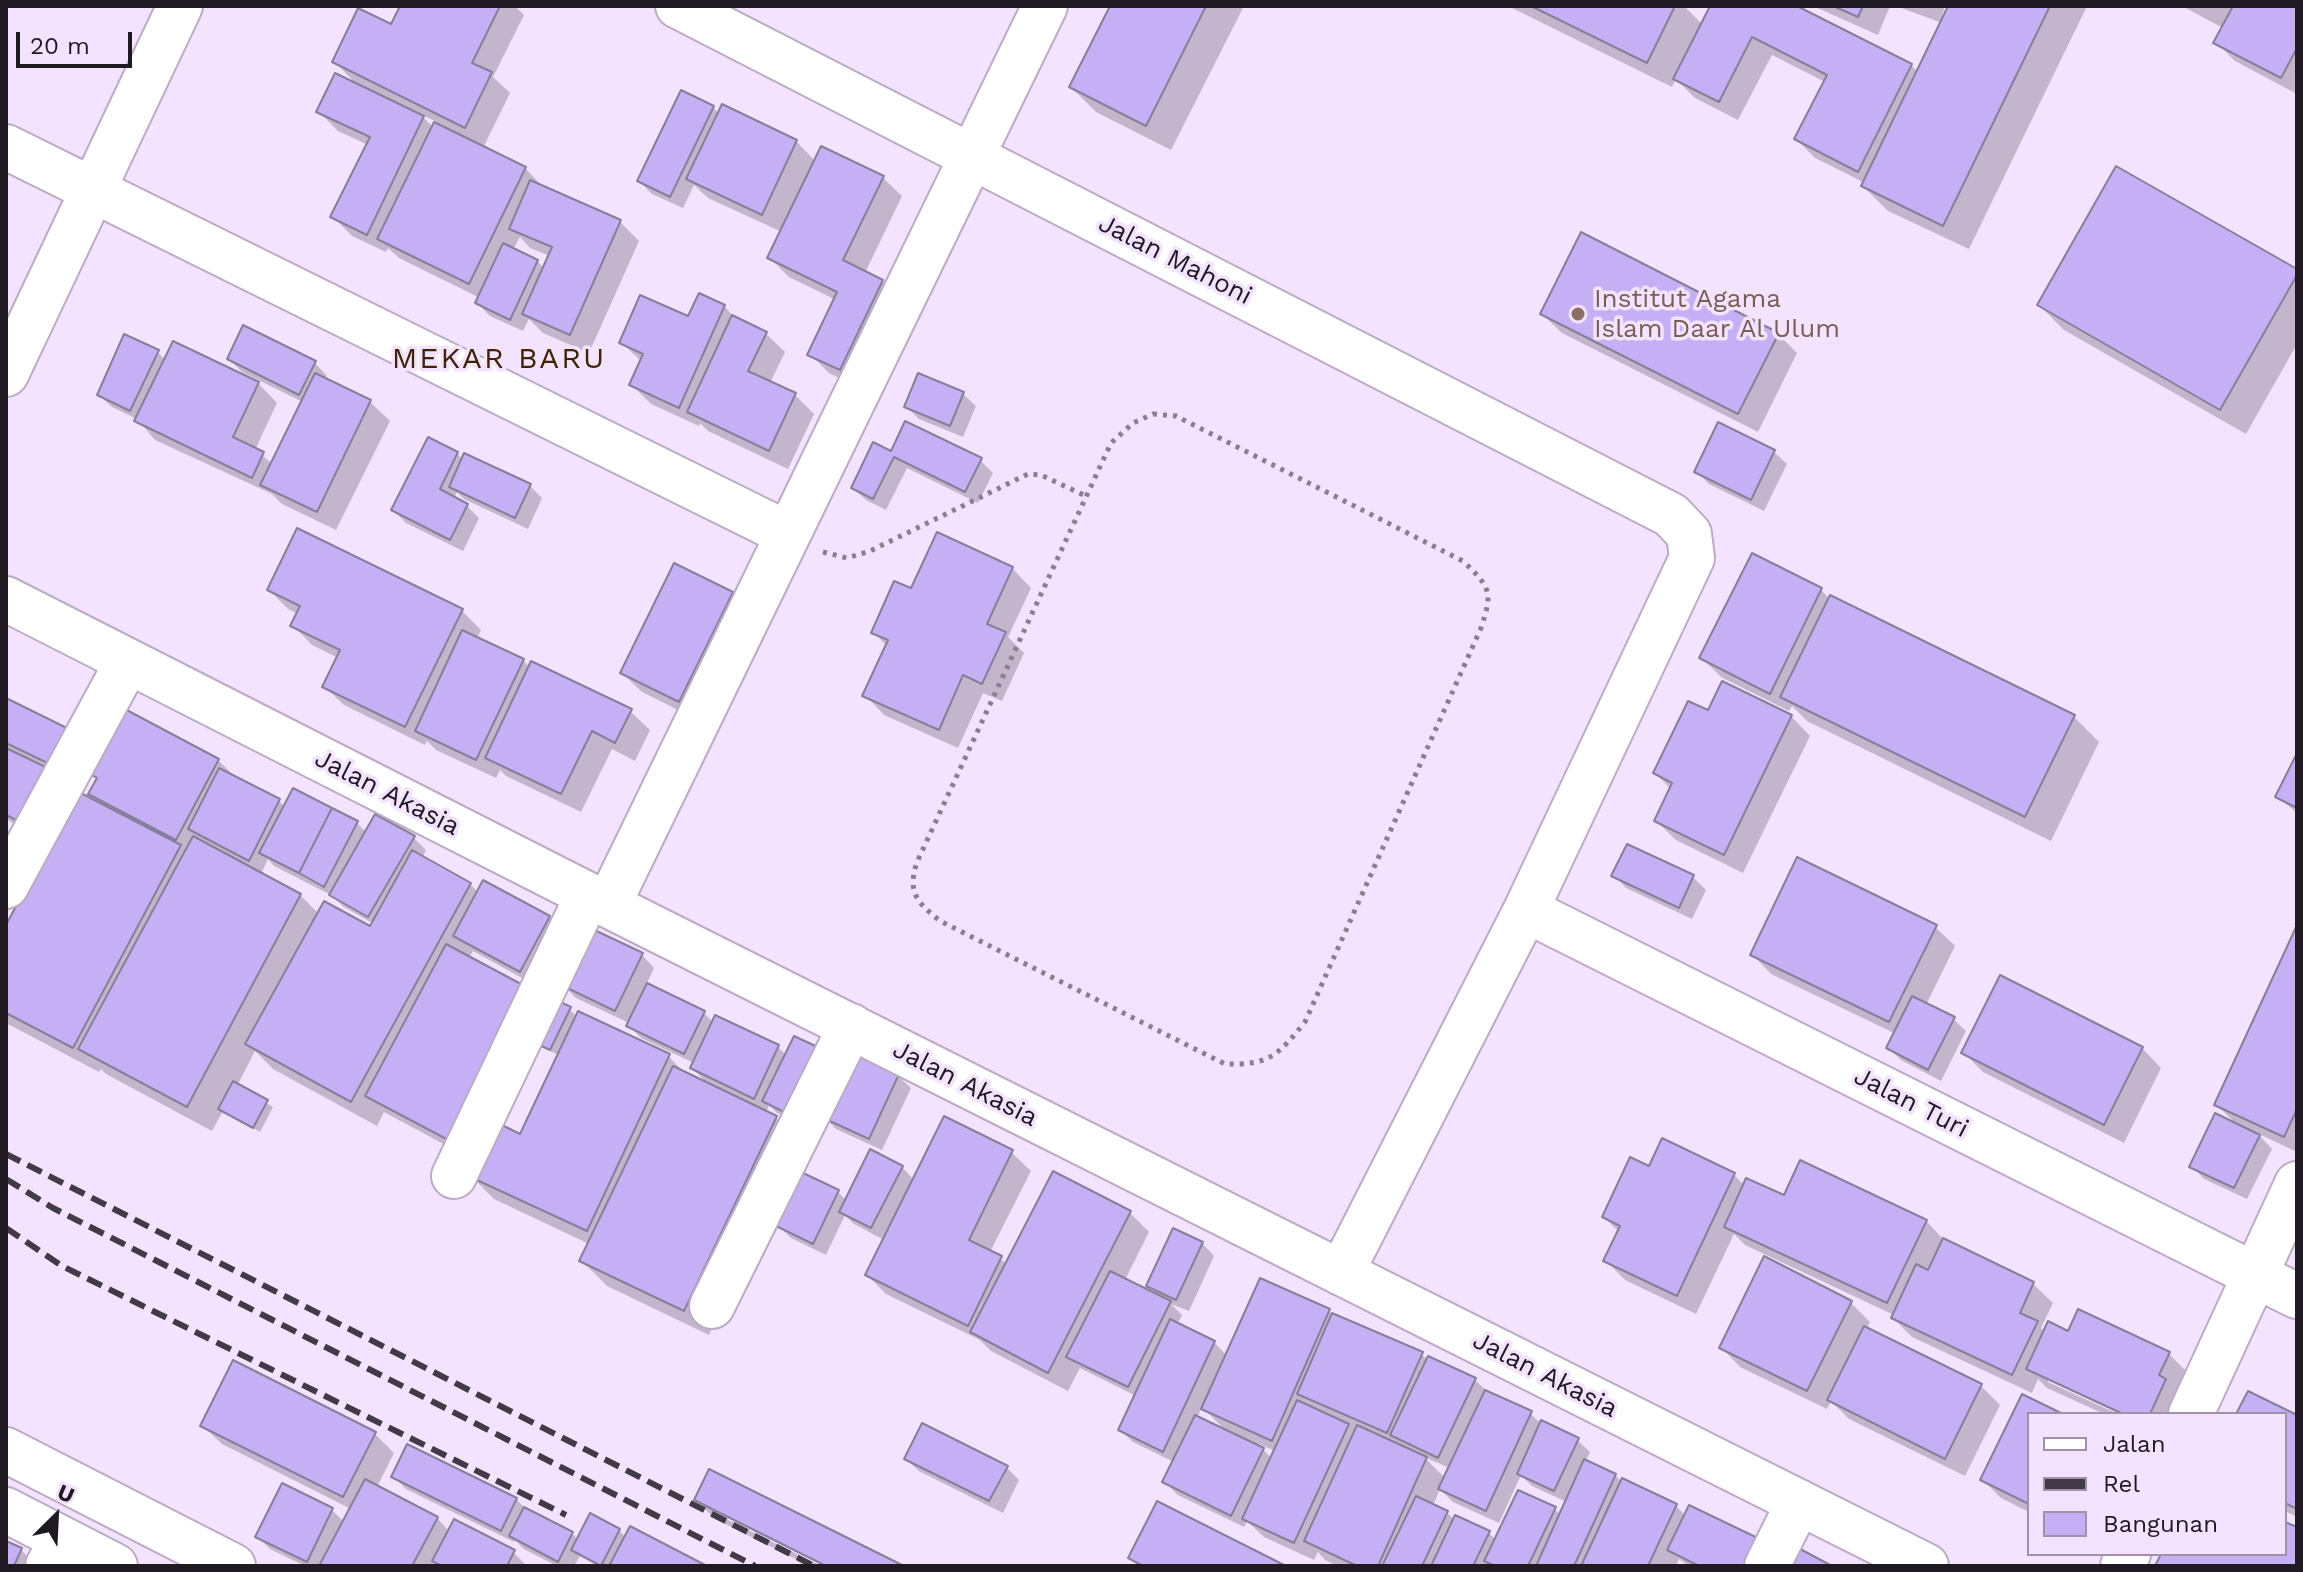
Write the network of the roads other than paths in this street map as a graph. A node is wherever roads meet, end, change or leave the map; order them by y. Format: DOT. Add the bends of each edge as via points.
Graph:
graph roads {
  1 [pos="180,6"];
  2 [pos="678,6"];
  3 [pos="1045,6"];
  4 [pos="6,147"];
  5 [pos="972,156"];
  6 [pos="93,190"];
  7 [pos="6,374"];
  8 [pos="788,534"];
  9 [pos="6,599"];
  10 [pos="128,661"];
  11 [pos="6,886"];
  12 [pos="598,900"];
  13 [pos="1526,910"];
  14 [pos="851,1026"];
  15 [pos="454,1176"];
  16 [pos="2297,1184"];
  17 [pos="1341,1273"];
  18 [pos="2254,1274"];
  19 [pos="2297,1296"];
  20 [pos="712,1306"];
  21 [pos="2192,1412"];
  22 [pos="6,1450"];
  23 [pos="1799,1502"];
  24 [pos="6,1510"];
  25 [pos="55,1552"];
  26 [pos="1906,1561"];
  27 [pos="115,1566"];
  28 [pos="233,1566"];
  29 [pos="1767,1566"];
  1 -- 6 [label="street"];
  2 -- 5 [label="street, Jalan Mahoni"];
  3 -- 5 [label="street"];
  4 -- 6 [label="street"];
  5 -- 8 [label="street"];
  5 -- 13 [label="street, Jalan Mahoni" via="1671,515 1689,534 1692,558"];
  6 -- 7 [label="street"];
  6 -- 8 [label="street"];
  8 -- 12 [label="street"];
  9 -- 10 [label="street, Jalan Akasia"];
  10 -- 11 [label="street"];
  10 -- 12 [label="street, Jalan Akasia"];
  12 -- 14 [label="street, Jalan Akasia"];
  12 -- 15 [label="street"];
  13 -- 17 [label="street"];
  13 -- 18 [label="street, Jalan Turi"];
  14 -- 17 [label="street, Jalan Akasia"];
  14 -- 20 [label="street"];
  16 -- 18 [label="street"];
  17 -- 23 [label="street, Jalan Akasia"];
  18 -- 19 [label="street, Jalan Turi"];
  18 -- 21 [label="street"];
  22 -- 28 [label="street"];
  23 -- 26 [label="street, Jalan Akasia"];
  23 -- 29 [label="street"];
  24 -- 25 [label="street"];
  25 -- 27 [label="street"];
}
